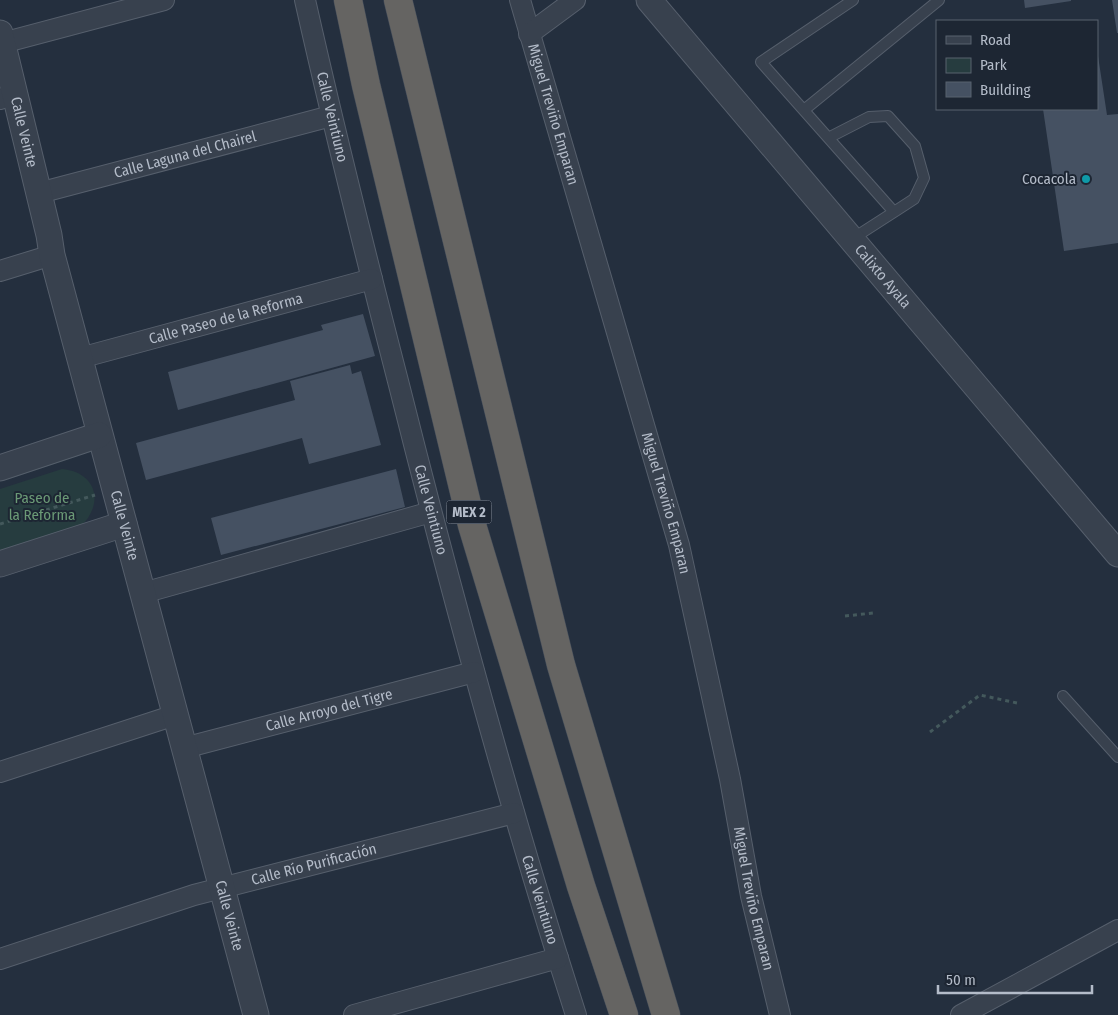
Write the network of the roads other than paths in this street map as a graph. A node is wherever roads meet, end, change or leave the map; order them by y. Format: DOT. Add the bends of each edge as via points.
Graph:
graph roads {
  1 [pos="164,0"];
  2 [pos="305,0"];
  3 [pos="348,0"];
  4 [pos="398,0"];
  5 [pos="520,0"];
  6 [pos="575,0"];
  7 [pos="649,0"];
  8 [pos="853,0"];
  9 [pos="939,0"];
  10 [pos="529,34"];
  11 [pos="1,38"];
  12 [pos="7,97"];
  13 [pos="804,110"];
  14 [pos="331,116"];
  15 [pos="830,137"];
  16 [pos="39,193"];
  17 [pos="894,212"];
  18 [pos="851,239"];
  19 [pos="52,254"];
  20 [pos="0,271"];
  21 [pos="372,279"];
  22 [pos="80,358"];
  23 [pos="99,435"];
  24 [pos="0,468"];
  25 [pos="431,512"];
  26 [pos="124,524"];
  27 [pos="1118,554"];
  28 [pos="0,564"];
  29 [pos="143,592"];
  30 [pos="474,672"];
  31 [pos="1063,696"];
  32 [pos="175,715"];
  33 [pos="184,748"];
  34 [pos="1118,757"];
  35 [pos="0,772"];
  36 [pos="514,813"];
  37 [pos="222,888"];
  38 [pos="1118,930"];
  39 [pos="558,958"];
  40 [pos="0,959"];
  41 [pos="256,1015"];
  42 [pos="354,1015"];
  43 [pos="576,1015"];
  44 [pos="624,1015"];
  45 [pos="666,1015"];
  46 [pos="780,1015"];
  47 [pos="961,1015"];
  1 -- 11 [label="street"];
  2 -- 14 [label="street, Calle Veintiuno"];
  3 -- 44 [label="highway, MEX 2" via="472,525 567,840"];
  4 -- 45 [label="highway" via="561,665"];
  5 -- 10 [label="street, Miguel Treviño Emparan"];
  6 -- 10 [label="street"];
  7 -- 18 [label="street, Calixto Ayala"];
  8 -- 13 [label="lane" via="761,62"];
  9 -- 13 [label="lane"];
  10 -- 46 [label="street, Miguel Treviño Emparan" via="680,545 730,779 751,896"];
  11 -- 12 [label="street, Calle Veinte"];
  12 -- 16 [label="street, Calle Veinte"];
  13 -- 15 [label="lane"];
  14 -- 16 [label="street, Calle Laguna del Chairel"];
  14 -- 21 [label="street, Calle Veintiuno"];
  15 -- 17 [label="lane"];
  15 -- 17 [label="lane" via="869,117 888,116 915,146 924,178 914,199"];
  16 -- 19 [label="street, Calle Veinte"];
  17 -- 18 [label="lane"];
  18 -- 27 [label="street, Calixto Ayala"];
  19 -- 20 [label="street"];
  19 -- 22 [label="street, Calle Veinte"];
  21 -- 22 [label="street, Calle Paseo de la Reforma"];
  21 -- 25 [label="street, Calle Veintiuno"];
  22 -- 23 [label="street, Calle Veinte"];
  23 -- 24 [label="street"];
  23 -- 26 [label="street, Calle Veinte"];
  25 -- 29 [label="street"];
  25 -- 30 [label="street, Calle Veintiuno"];
  26 -- 28 [label="street"];
  26 -- 29 [label="street, Calle Veinte"];
  29 -- 32 [label="street, Calle Veinte"];
  30 -- 33 [label="street, Calle Arroyo del Tigre"];
  30 -- 36 [label="street, Calle Veintiuno"];
  31 -- 34 [label="lane"];
  32 -- 33 [label="street, Calle Veinte"];
  32 -- 35 [label="street"];
  33 -- 37 [label="street, Calle Veinte"];
  36 -- 37 [label="street, Calle Río Purificación"];
  36 -- 39 [label="street, Calle Veintiuno"];
  37 -- 40 [label="street, Calle Río Purificación"];
  37 -- 41 [label="street, Calle Veinte"];
  38 -- 47 [label="street"];
  39 -- 42 [label="street"];
  39 -- 43 [label="street, Calle Veintiuno"];
}
